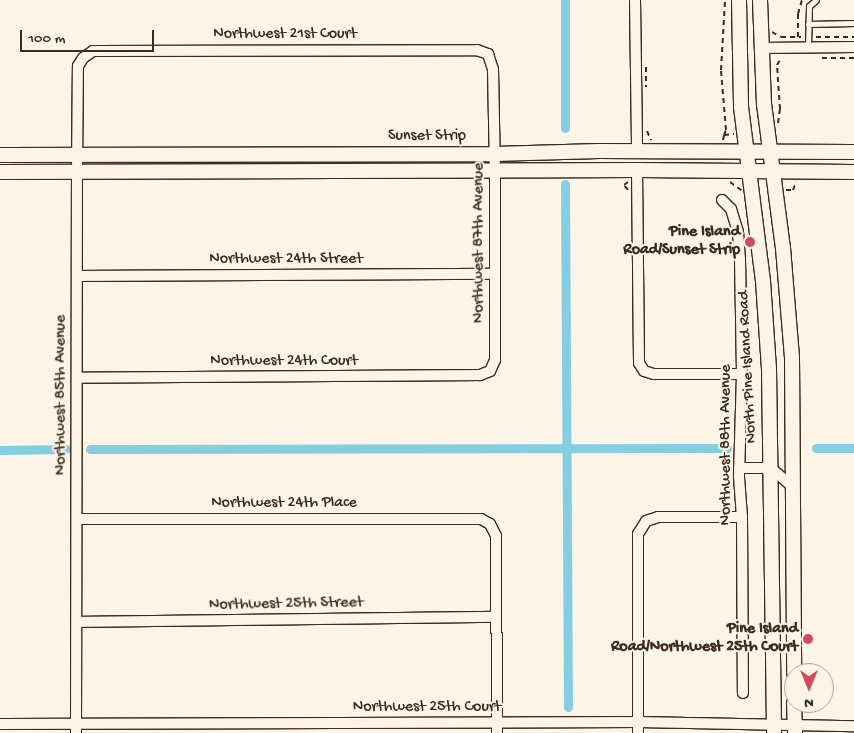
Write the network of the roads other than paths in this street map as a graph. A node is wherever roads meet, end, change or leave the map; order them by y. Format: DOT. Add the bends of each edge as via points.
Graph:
graph roads {
  1 [pos="634,0"];
  2 [pos="739,0"];
  3 [pos="760,0"];
  4 [pos="816,0"];
  5 [pos="854,23"];
  6 [pos="808,24"];
  7 [pos="808,42"];
  8 [pos="760,48"];
  9 [pos="854,48"];
  10 [pos="488,54"];
  11 [pos="83,58"];
  12 [pos="637,151"];
  13 [pos="746,152"];
  14 [pos="770,152"];
  15 [pos="854,152"];
  16 [pos="495,154"];
  17 [pos="0,155"];
  18 [pos="77,155"];
  19 [pos="495,171"];
  20 [pos="0,172"];
  21 [pos="77,172"];
  22 [pos="748,172"];
  23 [pos="772,172"];
  24 [pos="854,172"];
  25 [pos="637,176"];
  26 [pos="722,200"];
  27 [pos="495,274"];
  28 [pos="77,276"];
  29 [pos="490,371"];
  30 [pos="742,374"];
  31 [pos="77,378"];
  32 [pos="739,468"];
  33 [pos="771,468"];
  34 [pos="794,488"];
  35 [pos="742,517"];
  36 [pos="77,520"];
  37 [pos="496,618"];
  38 [pos="77,622"];
  39 [pos="794,663"];
  40 [pos="743,693"];
  41 [pos="794,713"];
  42 [pos="0,724"];
  43 [pos="854,726"];
  44 [pos="497,728"];
  45 [pos="638,728"];
  46 [pos="76,729"];
  47 [pos="774,729"];
  48 [pos="794,729"];
  1 -- 12 [label="street"];
  2 -- 13 [label="street, North Pine Island Road" via="741,107"];
  3 -- 8 [label="street"];
  4 -- 6 [label="lane" via="809,6"];
  5 -- 6 [label="lane"];
  6 -- 7 [label="lane"];
  7 -- 8 [label="street"];
  7 -- 9 [label="street"];
  8 -- 14 [label="street"];
  10 -- 11 [label="street, Northwest 21st Court" via="477,50 93,51"];
  10 -- 16 [label="street, Northwest 87th Avenue" via="493,69"];
  11 -- 18 [label="street, Northwest 85th Avenue" via="78,66"];
  12 -- 13 [label="street, Sunset Strip"];
  12 -- 16 [label="street, Sunset Strip"];
  13 -- 14 [label="street, Sunset Strip"];
  13 -- 22 [label="street, North Pine Island Road"];
  14 -- 15 [label="street, Sunset Strip"];
  14 -- 23 [label="street"];
  16 -- 18 [label="street, Sunset Strip"];
  16 -- 19 [label="street, Northwest 87th Avenue"];
  17 -- 18 [label="street, Sunset Strip"];
  18 -- 21 [label="street, Northwest 85th Avenue"];
  19 -- 21 [label="street, Sunset Strip"];
  19 -- 25 [label="street, Sunset Strip"];
  19 -- 27 [label="street, Northwest 87th Avenue"];
  20 -- 21 [label="street, Sunset Strip"];
  21 -- 28 [label="street, Northwest 85th Avenue"];
  22 -- 23 [label="street, Sunset Strip"];
  22 -- 25 [label="street, Sunset Strip"];
  22 -- 33 [label="street, North Pine Island Road" via="763,281"];
  23 -- 24 [label="street, Sunset Strip"];
  23 -- 34 [label="street" via="783,248 792,358"];
  25 -- 30 [label="street" via="639,363 644,371 654,374"];
  26 -- 30 [label="street, Northwest 88th Avenue" via="731,209 738,232"];
  27 -- 28 [label="street, Northwest 24th Street"];
  27 -- 29 [label="street, Northwest 87th Avenue" via="495,360"];
  28 -- 31 [label="street, Northwest 85th Avenue"];
  29 -- 31 [label="street, Northwest 24th Court" via="480,375"];
  30 -- 32 [label="street, Northwest 88th Avenue"];
  31 -- 36 [label="street, Northwest 85th Avenue"];
  32 -- 33 [label="street"];
  32 -- 35 [label="street, Northwest 88th Avenue"];
  33 -- 34 [label="street"];
  33 -- 47 [label="street, North Pine Island Road"];
  34 -- 39 [label="street"];
  35 -- 40 [label="street, Northwest 88th Avenue"];
  35 -- 45 [label="street" via="658,517 646,521 638,534"];
  36 -- 37 [label="street, Northwest 24th Place" via="481,519 490,524 496,536"];
  36 -- 38 [label="street, Northwest 85th Avenue"];
  37 -- 38 [label="street, Northwest 25th Street"];
  37 -- 44 [label="street"];
  38 -- 46 [label="street, Northwest 85th Avenue"];
  41 -- 48 [label="street"];
  42 -- 46 [label="street, Northwest 25th Court"];
  43 -- 48 [label="street, Northwest 25th Court"];
  44 -- 45 [label="street, Northwest 25th Court"];
  44 -- 46 [label="street, Northwest 25th Court"];
  45 -- 47 [label="street, Northwest 25th Court"];
  47 -- 48 [label="street, Northwest 25th Court"];
}
